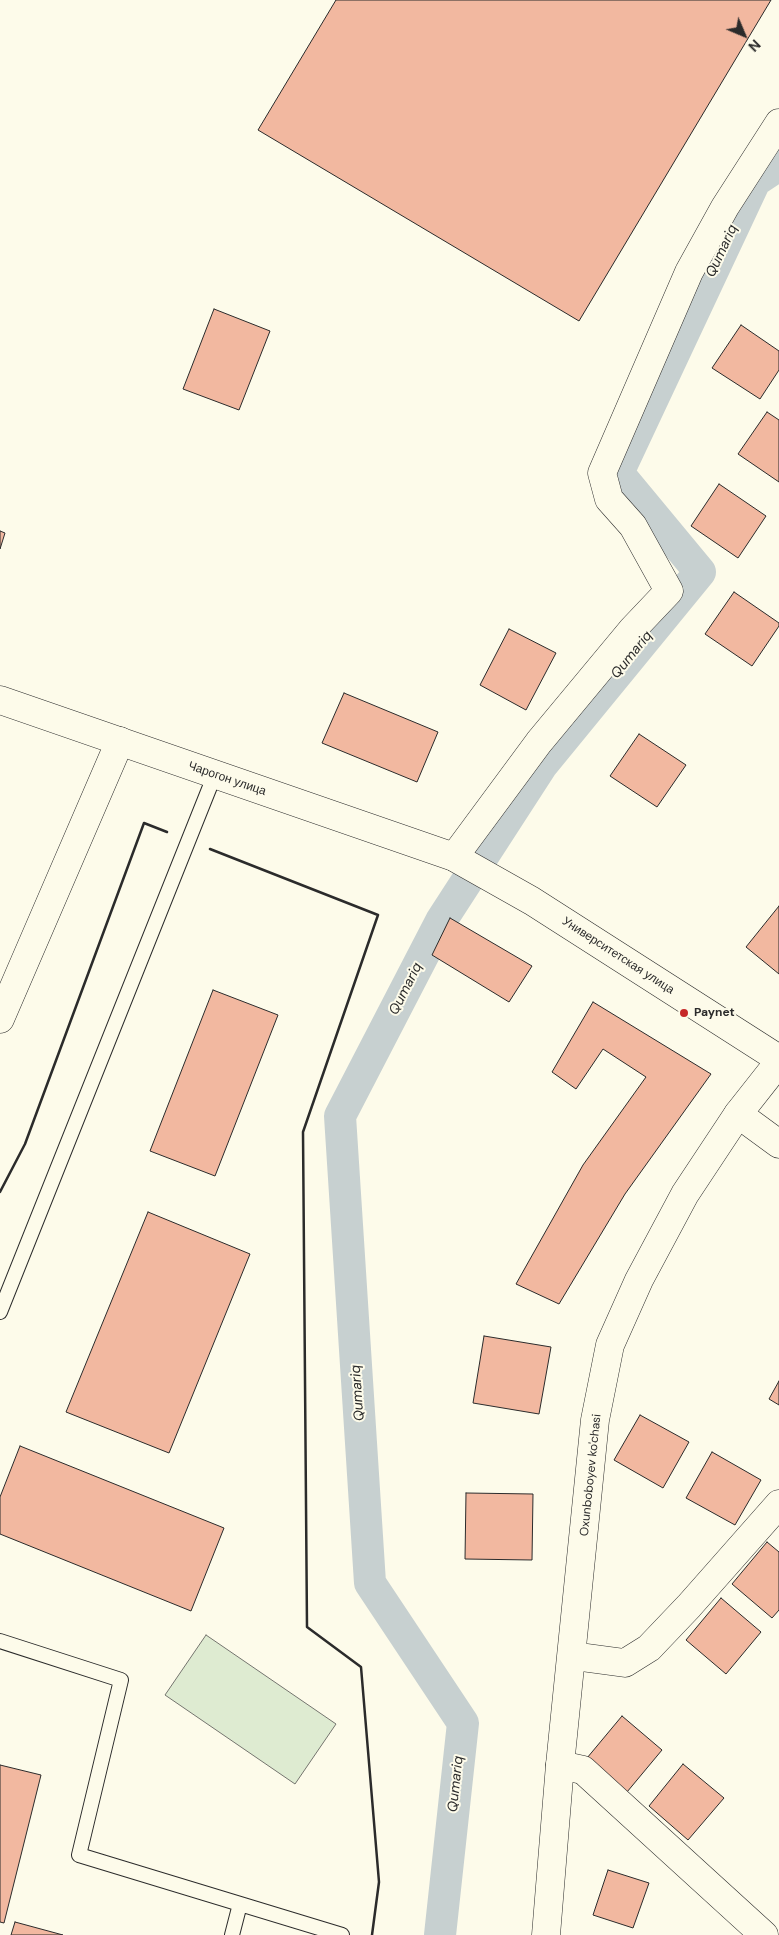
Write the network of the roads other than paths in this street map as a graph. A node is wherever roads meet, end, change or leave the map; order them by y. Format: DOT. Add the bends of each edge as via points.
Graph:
graph roads {
  1 [pos="779,123"];
  2 [pos="0,700"];
  3 [pos="120,742"];
  4 [pos="215,774"];
  5 [pos="454,857"];
  6 [pos="0,1019"];
  7 [pos="779,1060"];
  8 [pos="738,1114"];
  9 [pos="779,1144"];
  10 [pos="0,1312"];
  11 [pos="779,1504"];
  12 [pos="0,1641"];
  13 [pos="573,1656"];
  14 [pos="560,1765"];
  15 [pos="240,1904"];
  16 [pos="232,1935"];
  17 [pos="342,1935"];
  18 [pos="546,1935"];
  19 [pos="764,1935"];
  1 -- 5 [label="main road" via="688,272 602,472 609,499 634,526 669,591 632,630 539,742"];
  2 -- 3 [label="main road, Чарогон улица"];
  3 -- 4 [label="main road, Чарогон улица"];
  3 -- 6 [label="main road"];
  4 -- 5 [label="main road, Чарогон улица"];
  4 -- 10 [label="lane"];
  5 -- 7 [label="main road, Университетская улица" via="532,901"];
  7 -- 8 [label="main road, Oxunboboyev ko'chasi"];
  8 -- 9 [label="main road"];
  8 -- 13 [label="main road, Oxunboboyev ko'chasi" via="685,1194 639,1280 610,1345 595,1420"];
  11 -- 13 [label="main road" via="649,1648 625,1663"];
  12 -- 15 [label="lane" via="121,1680 79,1854"];
  13 -- 14 [label="main road, Oxunboboyev ko'chasi"];
  14 -- 18 [label="main road, Oxunboboyev ko'chasi"];
  14 -- 19 [label="main road" via="583,1770"];
  15 -- 16 [label="lane"];
  15 -- 17 [label="lane"];
}
